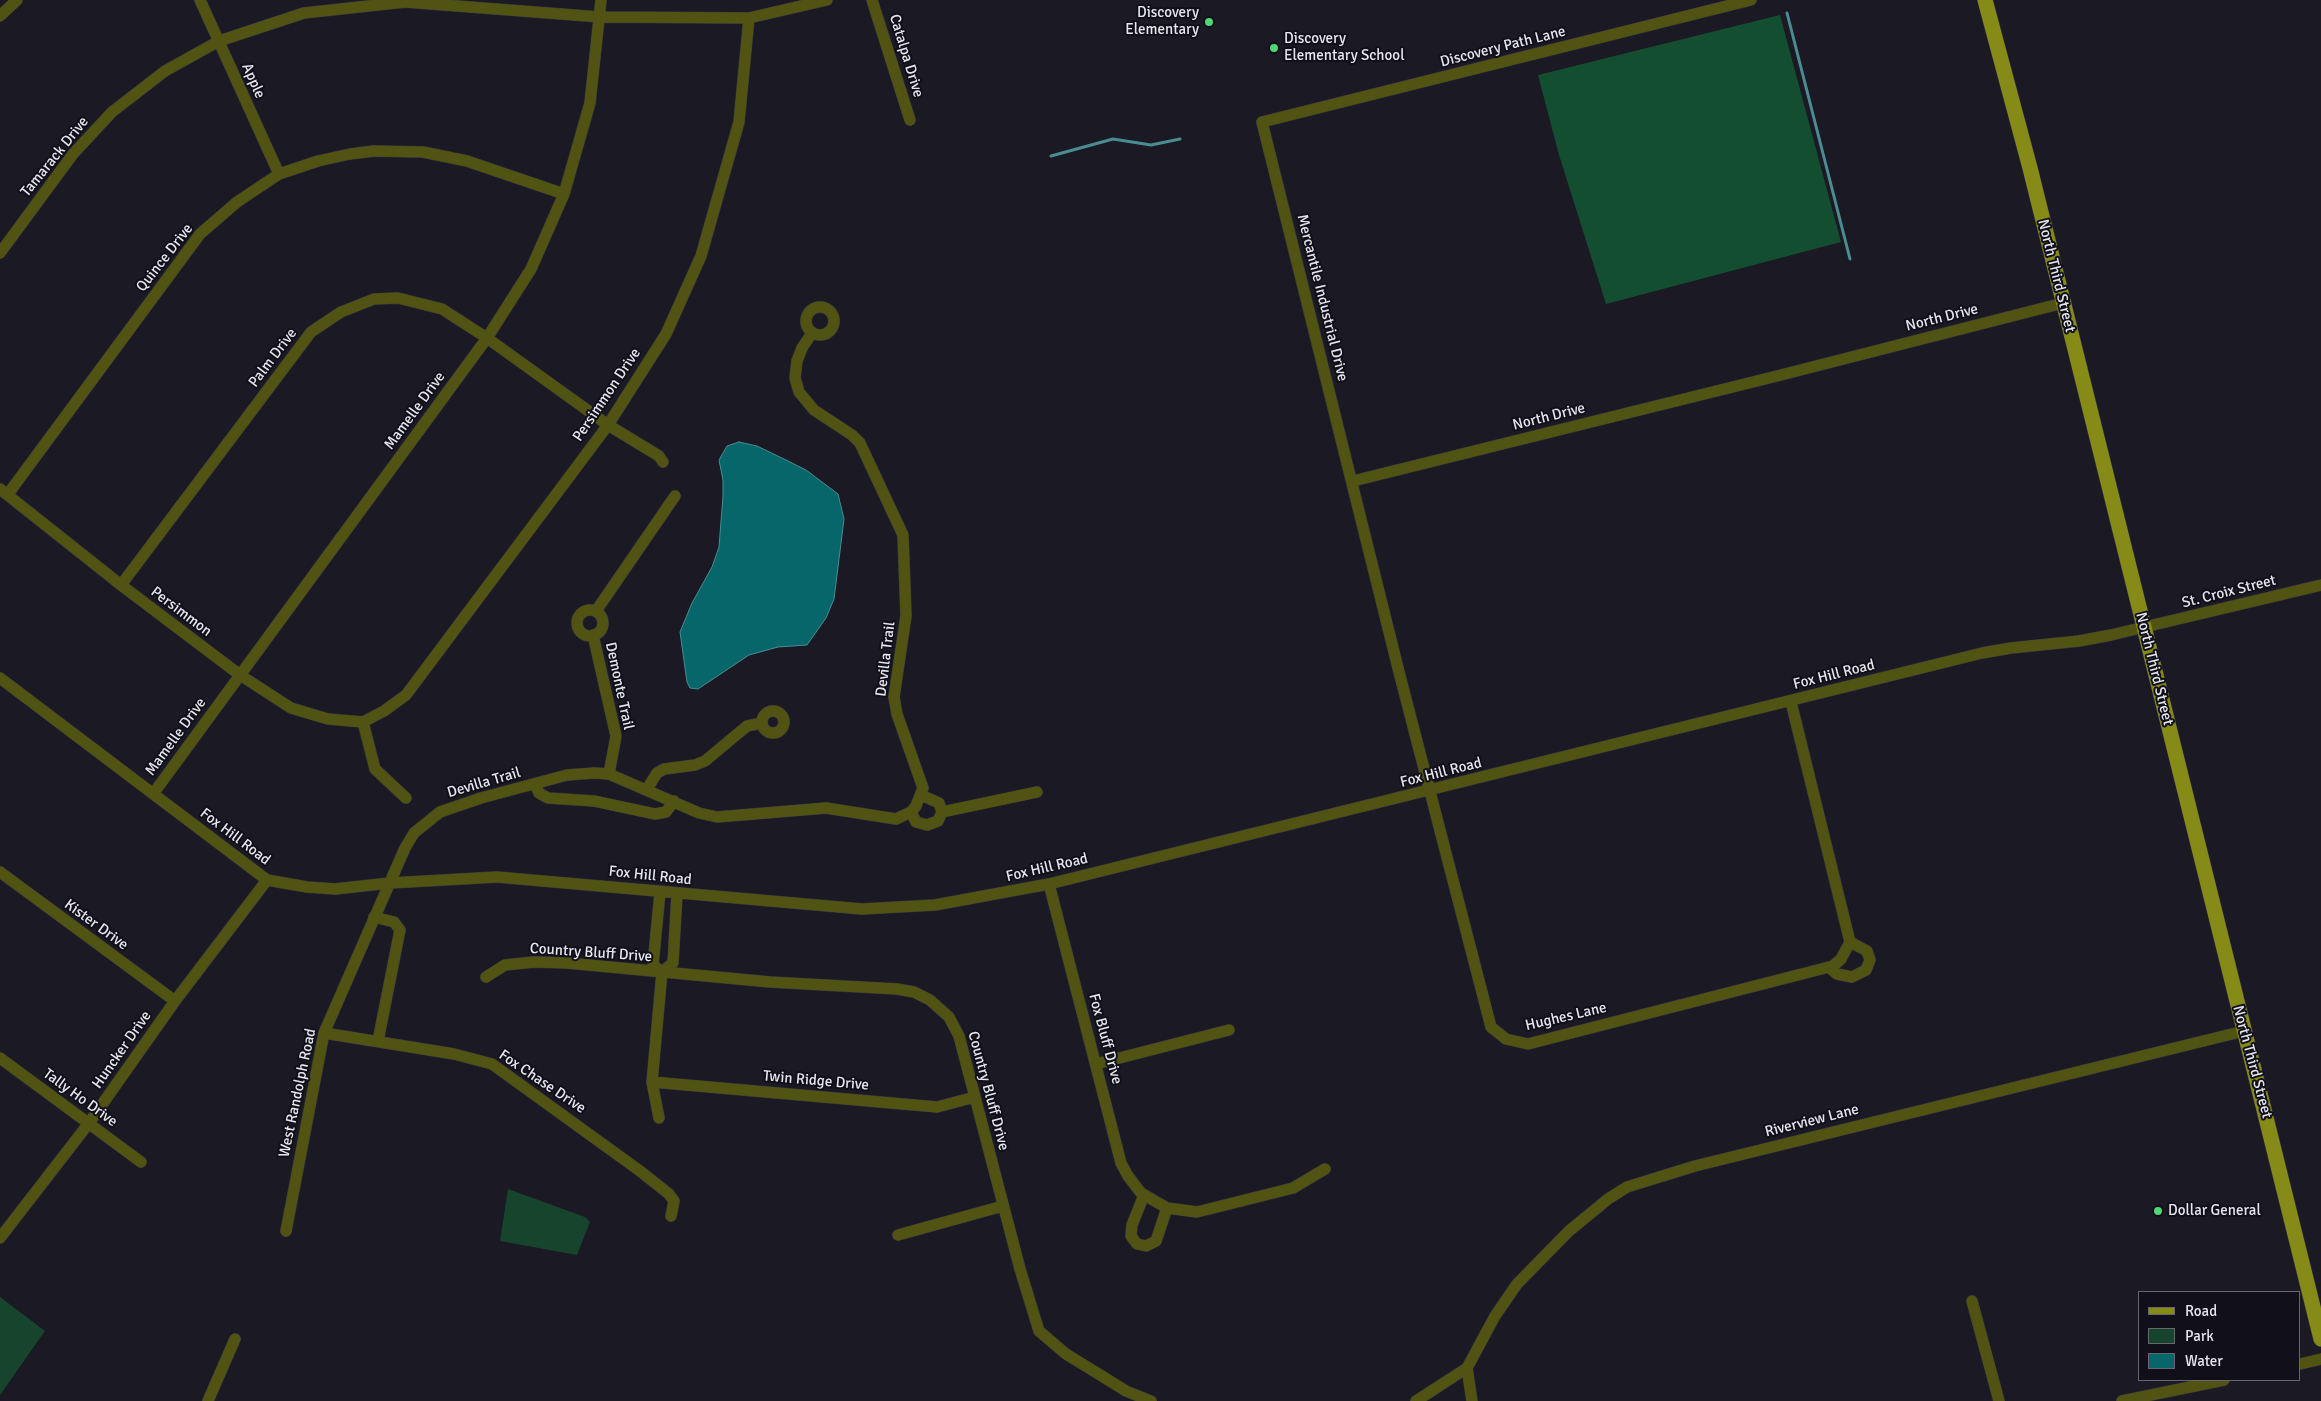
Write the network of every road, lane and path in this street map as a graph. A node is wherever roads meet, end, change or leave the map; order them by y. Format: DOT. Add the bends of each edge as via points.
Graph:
graph roads {
  1 [pos="17,0"];
  2 [pos="200,0"];
  3 [pos="601,0"];
  4 [pos="827,0"];
  5 [pos="872,0"];
  6 [pos="1752,0"];
  7 [pos="1985,0"];
  8 [pos="0,16"];
  9 [pos="600,17"];
  10 [pos="749,18"];
  11 [pos="219,41"];
  12 [pos="910,120"];
  13 [pos="1262,122"];
  14 [pos="279,174"];
  15 [pos="564,194"];
  16 [pos="0,253"];
  17 [pos="2063,303"];
  18 [pos="812,332"];
  19 [pos="487,338"];
  20 [pos="608,425"];
  21 [pos="663,462"];
  22 [pos="1353,481"];
  23 [pos="4,492"];
  24 [pos="675,496"];
  25 [pos="2321,584"];
  26 [pos="121,585"];
  27 [pos="596,611"];
  28 [pos="2144,628"];
  29 [pos="593,635"];
  30 [pos="240,674"];
  31 [pos="0,678"];
  32 [pos="1791,702"];
  33 [pos="363,722"];
  34 [pos="762,723"];
  35 [pos="609,774"];
  36 [pos="535,784"];
  37 [pos="647,789"];
  38 [pos="1430,791"];
  39 [pos="1037,792"];
  40 [pos="153,794"];
  41 [pos="921,795"];
  42 [pos="406,798"];
  43 [pos="674,801"];
  44 [pos="911,812"];
  45 [pos="942,812"];
  46 [pos="0,872"];
  47 [pos="266,880"];
  48 [pos="390,883"];
  49 [pos="1049,884"];
  50 [pos="660,892"];
  51 [pos="677,894"];
  52 [pos="374,917"];
  53 [pos="1850,942"];
  54 [pos="1829,967"];
  55 [pos="662,972"];
  56 [pos="486,977"];
  57 [pos="175,1001"];
  58 [pos="1229,1030"];
  59 [pos="2244,1030"];
  60 [pos="324,1033"];
  61 [pos="378,1041"];
  62 [pos="0,1058"];
  63 [pos="1096,1064"];
  64 [pos="652,1082"];
  65 [pos="975,1097"];
  66 [pos="659,1118"];
  67 [pos="89,1123"];
  68 [pos="141,1162"];
  69 [pos="1325,1169"];
  70 [pos="1144,1195"];
  71 [pos="1003,1206"];
  72 [pos="1167,1208"];
  73 [pos="671,1216"];
  74 [pos="286,1231"];
  75 [pos="898,1235"];
  76 [pos="0,1238"];
  77 [pos="1972,1300"];
  78 [pos="235,1339"];
  79 [pos="2321,1339"];
  80 [pos="2321,1360"];
  81 [pos="2301,1364"];
  82 [pos="1466,1368"];
  83 [pos="2219,1381"];
  84 [pos="208,1401"];
  85 [pos="1151,1401"];
  86 [pos="1416,1401"];
  87 [pos="1472,1401"];
  88 [pos="1999,1401"];
  89 [pos="2122,1401"];
  1 -- 8 [label="street"];
  2 -- 11 [label="street, Apple"];
  3 -- 9 [label="street, Mamelle Drive"];
  4 -- 10 [label="street, Tamarack Drive"];
  5 -- 12 [label="street, Catalpa Drive"];
  6 -- 13 [label="street, Discovery Path Lane"];
  7 -- 17 [label="main road, North Third Street"];
  9 -- 10 [label="street, Tamarack Drive"];
  9 -- 11 [label="street, Tamarack Drive" via="405,2 304,13"];
  9 -- 15 [label="street, Mamelle Drive" via="590,103"];
  10 -- 20 [label="street, Persimmon Drive" via="739,122 701,256 666,334"];
  11 -- 14 [label="street, Apple"];
  11 -- 16 [label="street, Tamarack Drive" via="164,71 112,112 73,154"];
  13 -- 22 [label="street, Mercantile Industrial Drive"];
  14 -- 15 [label="street, Quince Drive" via="318,160 350,154 423,152 467,161"];
  14 -- 23 [label="street, Quince Drive" via="237,202 200,234"];
  15 -- 19 [label="street, Mamelle Drive" via="531,269"];
  17 -- 22 [label="street, North Drive"];
  17 -- 28 [label="main road, North Third Street"];
  18 -- 41 [label="street, Devilla Trail" via="797,361 799,392 814,410 860,443 903,535 906,616 894,697 920,776"];
  19 -- 20 [label="street, Palm Drive"];
  19 -- 26 [label="street, Palm Drive" via="442,309 398,298 374,300 341,312 311,332"];
  19 -- 30 [label="street, Mamelle Drive"];
  20 -- 21 [label="street, Palm Drive" via="659,456"];
  20 -- 33 [label="street, Persimmon Drive" via="406,695"];
  22 -- 38 [label="street"];
  23 -- 26 [label="street, Persimmon"];
  24 -- 27 [label="street, Demonte Trail"];
  25 -- 28 [label="street, St. Croix Street"];
  26 -- 30 [label="street, Persimmon"];
  27 -- 29 [label="street, Demonte Trail" via="602,618 602,626"];
  27 -- 29 [label="street, Demonte Trail" via="584,611 577,620 581,632"];
  28 -- 32 [label="street, Fox Hill Road" via="2079,641 1982,653"];
  28 -- 59 [label="main road, North Third Street"];
  29 -- 35 [label="street, Demonte Trail" via="616,736"];
  30 -- 33 [label="street, Persimmon" via="291,708 328,719"];
  30 -- 40 [label="street, Mamelle Drive"];
  31 -- 40 [label="street, Fox Hill Road"];
  32 -- 38 [label="street, Fox Hill Road"];
  32 -- 53 [label="street"];
  33 -- 42 [label="street" via="375,769"];
  34 -- 37 [label="street" via="747,726 705,761 657,773"];
  35 -- 36 [label="street, Devilla Trail" via="567,775"];
  35 -- 37 [label="street, Devilla Trail"];
  36 -- 43 [label="street, Devilla Trail" via="539,793 548,798 594,801 654,814 666,812"];
  36 -- 48 [label="street, Devilla Trail" via="440,812 414,834"];
  37 -- 43 [label="street, Devilla Trail"];
  38 -- 49 [label="street, Fox Hill Road"];
  38 -- 54 [label="street, Hughes Lane" via="1491,1027 1506,1039 1528,1044"];
  39 -- 45 [label="street"];
  40 -- 47 [label="street, Fox Hill Road"];
  41 -- 44 [label="street"];
  41 -- 45 [label="street" via="939,803"];
  43 -- 44 [label="street, Devilla Trail" via="699,813 717,817 826,808 896,819"];
  44 -- 45 [label="street" via="916,822 927,825 938,821"];
  46 -- 57 [label="street, Kister Drive"];
  47 -- 48 [label="street, Fox Hill Road" via="335,889"];
  47 -- 57 [label="street, Huncker Drive"];
  48 -- 50 [label="street, Fox Hill Road" via="497,877"];
  48 -- 52 [label="street, West Randolph Road"];
  49 -- 51 [label="street, Fox Hill Road" via="935,905 862,909"];
  49 -- 63 [label="street, Fox Bluff Drive"];
  50 -- 51 [label="street, Fox Hill Road"];
  50 -- 55 [label="street" via="653,965"];
  51 -- 55 [label="street" via="673,963"];
  52 -- 60 [label="street, West Randolph Road"];
  52 -- 61 [label="street" via="394,922 400,930"];
  53 -- 54 [label="street" via="1840,959"];
  53 -- 54 [label="street" via="1867,951 1870,960 1866,970 1852,977 1837,974"];
  55 -- 56 [label="street, Country Bluff Drive" via="534,962 505,966"];
  55 -- 64 [label="street"];
  55 -- 65 [label="street, Country Bluff Drive" via="816,985 897,988 914,992 930,1000 949,1017 959,1036"];
  57 -- 67 [label="street, Huncker Drive"];
  58 -- 63 [label="street"];
  59 -- 79 [label="main road, North Third Street"];
  59 -- 82 [label="street, Riverview Lane" via="1732,1157 1627,1187 1569,1231 1518,1284 1495,1316"];
  60 -- 61 [label="street, Fox Chase Drive"];
  60 -- 74 [label="street, West Randolph Road"];
  61 -- 73 [label="street, Fox Chase Drive" via="492,1064 669,1194 674,1201"];
  62 -- 67 [label="street, Tally Ho Drive"];
  63 -- 70 [label="street, Fox Bluff Drive" via="1121,1162"];
  64 -- 65 [label="street, Twin Ridge Drive" via="937,1107"];
  64 -- 66 [label="street"];
  65 -- 71 [label="street, Country Bluff Drive"];
  67 -- 68 [label="street, Tally Ho Drive"];
  67 -- 76 [label="street, Huncker Drive"];
  69 -- 72 [label="street, Fox Bluff Drive" via="1293,1188 1225,1206 1197,1212"];
  70 -- 72 [label="street, Fox Bluff Drive"];
  70 -- 72 [label="street" via="1132,1225 1131,1236 1137,1244 1146,1246 1156,1241"];
  71 -- 75 [label="street"];
  71 -- 85 [label="street, Country Bluff Drive" via="1039,1331 1066,1354 1126,1391"];
  77 -- 88 [label="street"];
  78 -- 84 [label="street"];
  80 -- 81 [label="street"];
  82 -- 86 [label="street, Riverview Lane"];
  82 -- 87 [label="street"];
  83 -- 89 [label="street"];
}
